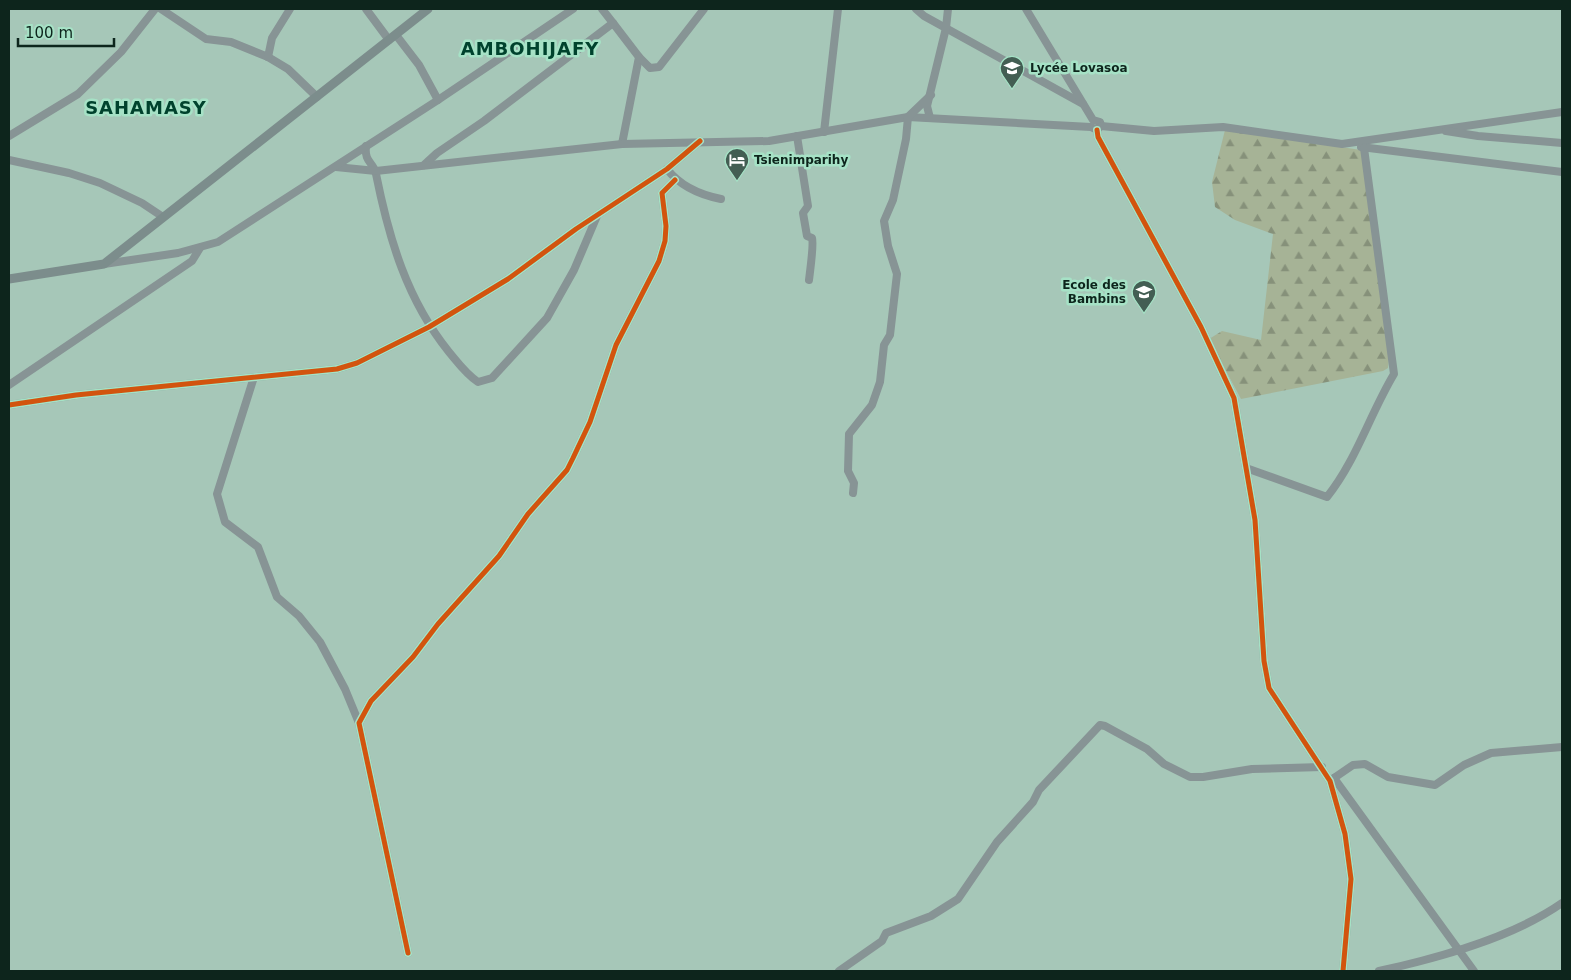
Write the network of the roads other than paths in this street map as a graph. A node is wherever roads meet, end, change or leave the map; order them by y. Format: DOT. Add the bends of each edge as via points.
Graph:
graph roads {
  1 [pos="155,9"];
  2 [pos="161,9"];
  3 [pos="290,9"];
  4 [pos="366,9"];
  5 [pos="428,9"];
  6 [pos="573,9"];
  7 [pos="602,9"];
  8 [pos="704,9"];
  9 [pos="838,9"];
  10 [pos="916,9"];
  11 [pos="948,9"];
  12 [pos="1026,9"];
  13 [pos="613,22"];
  14 [pos="946,28"];
  15 [pos="392,37"];
  16 [pos="268,56"];
  17 [pos="639,57"];
  18 [pos="931,96"];
  19 [pos="317,97"];
  20 [pos="438,100"];
  21 [pos="1083,104"];
  22 [pos="1562,112"];
  23 [pos="908,118"];
  24 [pos="930,118"];
  25 [pos="1096,126"];
  26 [pos="1439,130"];
  27 [pos="824,132"];
  28 [pos="9,136"];
  29 [pos="797,136"];
  30 [pos="700,141"];
  31 [pos="1562,143"];
  32 [pos="622,144"];
  33 [pos="1342,144"];
  34 [pos="366,146"];
  35 [pos="1364,148"];
  36 [pos="9,160"];
  37 [pos="424,165"];
  38 [pos="336,167"];
  39 [pos="667,169"];
  40 [pos="376,171"];
  41 [pos="1562,172"];
  42 [pos="676,180"];
  43 [pos="721,199"];
  44 [pos="597,216"];
  45 [pos="163,217"];
  46 [pos="126,246"];
  47 [pos="200,248"];
  48 [pos="133,261"];
  49 [pos="104,264"];
  50 [pos="9,279"];
  51 [pos="809,280"];
  52 [pos="429,327"];
  53 [pos="254,377"];
  54 [pos="9,385"];
  55 [pos="9,405"];
  56 [pos="1246,468"];
  57 [pos="853,493"];
  58 [pos="359,723"];
  59 [pos="1562,747"];
  60 [pos="1322,767"];
  61 [pos="1332,780"];
  62 [pos="1562,903"];
  63 [pos="1458,949"];
  64 [pos="408,953"];
  65 [pos="839,971"];
  66 [pos="1343,971"];
  67 [pos="1379,971"];
  68 [pos="1474,971"];
  1 -- 28 [label="street" via="121,52 78,94"];
  2 -- 16 [label="street" via="206,39 231,42"];
  3 -- 16 [label="street" via="272,38"];
  4 -- 15 [label="street"];
  5 -- 15 [label="main road"];
  6 -- 20 [label="street"];
  7 -- 13 [label="street"];
  8 -- 17 [label="street" via="659,67 650,68"];
  9 -- 27 [label="street"];
  10 -- 14 [label="street"];
  11 -- 14 [label="street"];
  12 -- 21 [label="street"];
  13 -- 17 [label="street"];
  13 -- 37 [label="street"];
  14 -- 18 [label="street"];
  14 -- 21 [label="street"];
  15 -- 19 [label="main road"];
  15 -- 20 [label="street" via="419,65"];
  16 -- 19 [label="street" via="288,69"];
  17 -- 32 [label="street"];
  18 -- 23 [label="street"];
  18 -- 24 [label="street" via="927,106"];
  19 -- 45 [label="main road"];
  20 -- 34 [label="street"];
  21 -- 25 [label="street"];
  22 -- 26 [label="street"];
  23 -- 24 [label="street"];
  23 -- 27 [label="street"];
  23 -- 57 [label="street" via="893,200 884,221 897,274 890,336 884,345 880,382 872,405 849,434 848,471 854,483"];
  24 -- 25 [label="street"];
  25 -- 33 [label="street" via="1154,131 1223,127"];
  25 -- 56 [label="street" via="1102,145 1234,398"];
  26 -- 31 [label="street"];
  26 -- 33 [label="street"];
  27 -- 29 [label="street"];
  29 -- 30 [label="street" via="769,141"];
  29 -- 51 [label="street" via="808,206 803,212 807,236 813,242"];
  30 -- 32 [label="street"];
  30 -- 39 [label="street"];
  32 -- 37 [label="street"];
  33 -- 35 [label="street"];
  34 -- 38 [label="street"];
  34 -- 40 [label="street" via="367,160"];
  35 -- 41 [label="street"];
  35 -- 56 [label="street" via="1394,374 1341,479 1327,497"];
  36 -- 45 [label="street" via="100,183"];
  37 -- 40 [label="street"];
  38 -- 40 [label="street"];
  38 -- 47 [label="street" via="218,242"];
  39 -- 42 [label="street"];
  39 -- 44 [label="street"];
  40 -- 52 [label="street" via="385,219 395,249 414,299"];
  42 -- 43 [label="street" via="707,196"];
  42 -- 58 [label="street" via="662,193 666,234 659,262 616,345 590,422 567,470 545,492 499,556 371,701"];
  44 -- 52 [label="street" via="549,247 508,280"];
  44 -- 52 [label="street" via="574,270 547,318 492,378 478,382 467,375"];
  45 -- 46 [label="main road"];
  46 -- 48 [label="street"];
  46 -- 49 [label="main road"];
  47 -- 48 [label="street"];
  47 -- 54 [label="street" via="192,261"];
  48 -- 49 [label="street"];
  49 -- 50 [label="main road"];
  52 -- 53 [label="street" via="357,363 337,369"];
  53 -- 55 [label="street"];
  53 -- 58 [label="street" via="217,494 220,511 225,522 258,547 277,597 299,616 320,642"];
  56 -- 60 [label="street" via="1255,520 1264,661 1270,688"];
  58 -- 64 [label="street"];
  59 -- 61 [label="street" via="1491,753 1464,765 1435,785 1388,777 1365,764 1353,765"];
  60 -- 61 [label="street"];
  60 -- 65 [label="street" via="1252,769 1203,778 1190,777 1164,764 1121,734 1100,726 1040,790 958,899 931,916 886,933 882,941"];
  61 -- 63 [label="street"];
  61 -- 66 [label="street" via="1345,834 1351,879"];
  62 -- 63 [label="street" via="1526,925"];
  63 -- 67 [label="street" via="1425,961"];
  63 -- 68 [label="street"];
}
